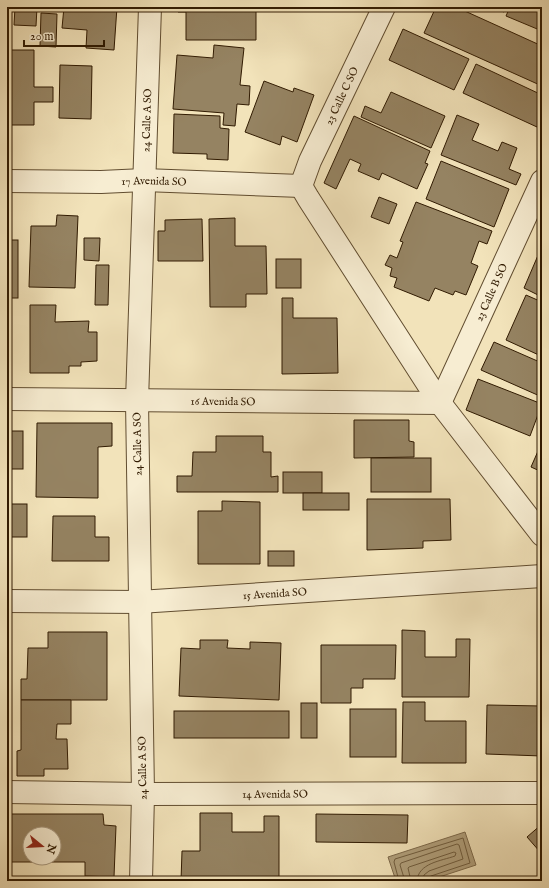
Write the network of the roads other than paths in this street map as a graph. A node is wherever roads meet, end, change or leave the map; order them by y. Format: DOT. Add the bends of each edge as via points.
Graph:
graph roads {
  1 [pos="150,7"];
  2 [pos="384,7"];
  3 [pos="144,180"];
  4 [pos="7,181"];
  5 [pos="542,181"];
  6 [pos="301,186"];
  7 [pos="7,399"];
  8 [pos="137,401"];
  9 [pos="440,403"];
  10 [pos="542,535"];
  11 [pos="542,576"];
  12 [pos="7,601"];
  13 [pos="139,602"];
  14 [pos="7,792"];
  15 [pos="542,793"];
  16 [pos="143,794"];
  17 [pos="141,881"];
  1 -- 3 [label="street, 24 Calle A SO"];
  2 -- 6 [label="street, 23 Calle C SO" via="310,161"];
  3 -- 4 [label="street, 17 Avenida SO"];
  3 -- 6 [label="street, 17 Avenida SO"];
  3 -- 8 [label="street, 24 Calle A SO"];
  5 -- 9 [label="street, 23 Calle B SO"];
  6 -- 9 [label="street"];
  7 -- 8 [label="street, 16 Avenida SO"];
  8 -- 9 [label="street, 16 Avenida SO"];
  8 -- 13 [label="street, 24 Calle A SO"];
  9 -- 10 [label="street"];
  11 -- 13 [label="street, 15 Avenida SO"];
  12 -- 13 [label="street, 15 Avenida SO"];
  13 -- 16 [label="street, 24 Calle A SO"];
  14 -- 16 [label="street, 14 Avenida SO"];
  15 -- 16 [label="street, 14 Avenida SO"];
  16 -- 17 [label="street, 24 Calle A SO"];
}
